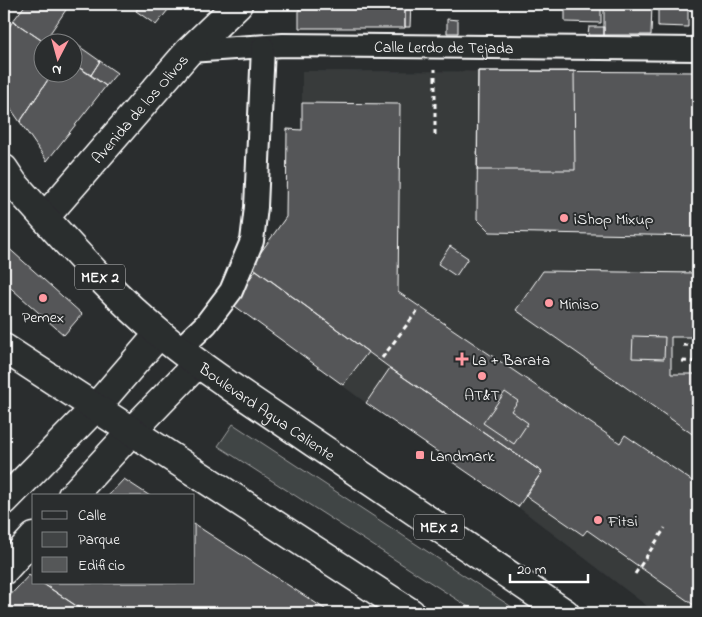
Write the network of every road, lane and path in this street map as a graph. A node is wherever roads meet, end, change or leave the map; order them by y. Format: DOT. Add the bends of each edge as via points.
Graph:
graph roads {
  1 [pos="238,4"];
  2 [pos="263,47"];
  3 [pos="698,50"];
  4 [pos="189,51"];
  5 [pos="435,68"];
  6 [pos="435,134"];
  7 [pos="4,169"];
  8 [pos="44,217"];
  9 [pos="418,310"];
  10 [pos="683,345"];
  11 [pos="698,346"];
  12 [pos="4,348"];
  13 [pos="179,349"];
  14 [pos="382,358"];
  15 [pos="682,361"];
  16 [pos="698,362"];
  17 [pos="96,407"];
  18 [pos="131,432"];
  19 [pos="74,494"];
  20 [pos="4,501"];
  21 [pos="665,528"];
  22 [pos="32,539"];
  23 [pos="4,570"];
  24 [pos="635,574"];
  25 [pos="411,613"];
  26 [pos="565,613"];
  1 -- 4 [label="main road, Avenida de los Olivos"];
  2 -- 3 [label="street, Calle Lerdo de Tejada"];
  2 -- 4 [label="street, Calle Lerdo de Tejada"];
  2 -- 13 [label="street" via="252,241 231,291 206,324"];
  4 -- 8 [label="main road, Avenida de los Olivos"];
  5 -- 6 [label="path"];
  7 -- 8 [label="main road, Boulevard Agua Caliente / MEX 2"];
  8 -- 13 [label="main road, Boulevard Agua Caliente / MEX 2" via="99,277"];
  9 -- 14 [label="path"];
  10 -- 11 [label="path"];
  12 -- 17 [label="main road"];
  13 -- 17 [label="main road"];
  13 -- 18 [label="main road"];
  13 -- 26 [label="main road, Boulevard Agua Caliente / MEX 2"];
  15 -- 16 [label="path"];
  17 -- 18 [label="main road"];
  17 -- 20 [label="main road"];
  18 -- 19 [label="main road"];
  18 -- 25 [label="main road"];
  21 -- 24 [label="path"];
  22 -- 23 [label="main road"];
}
